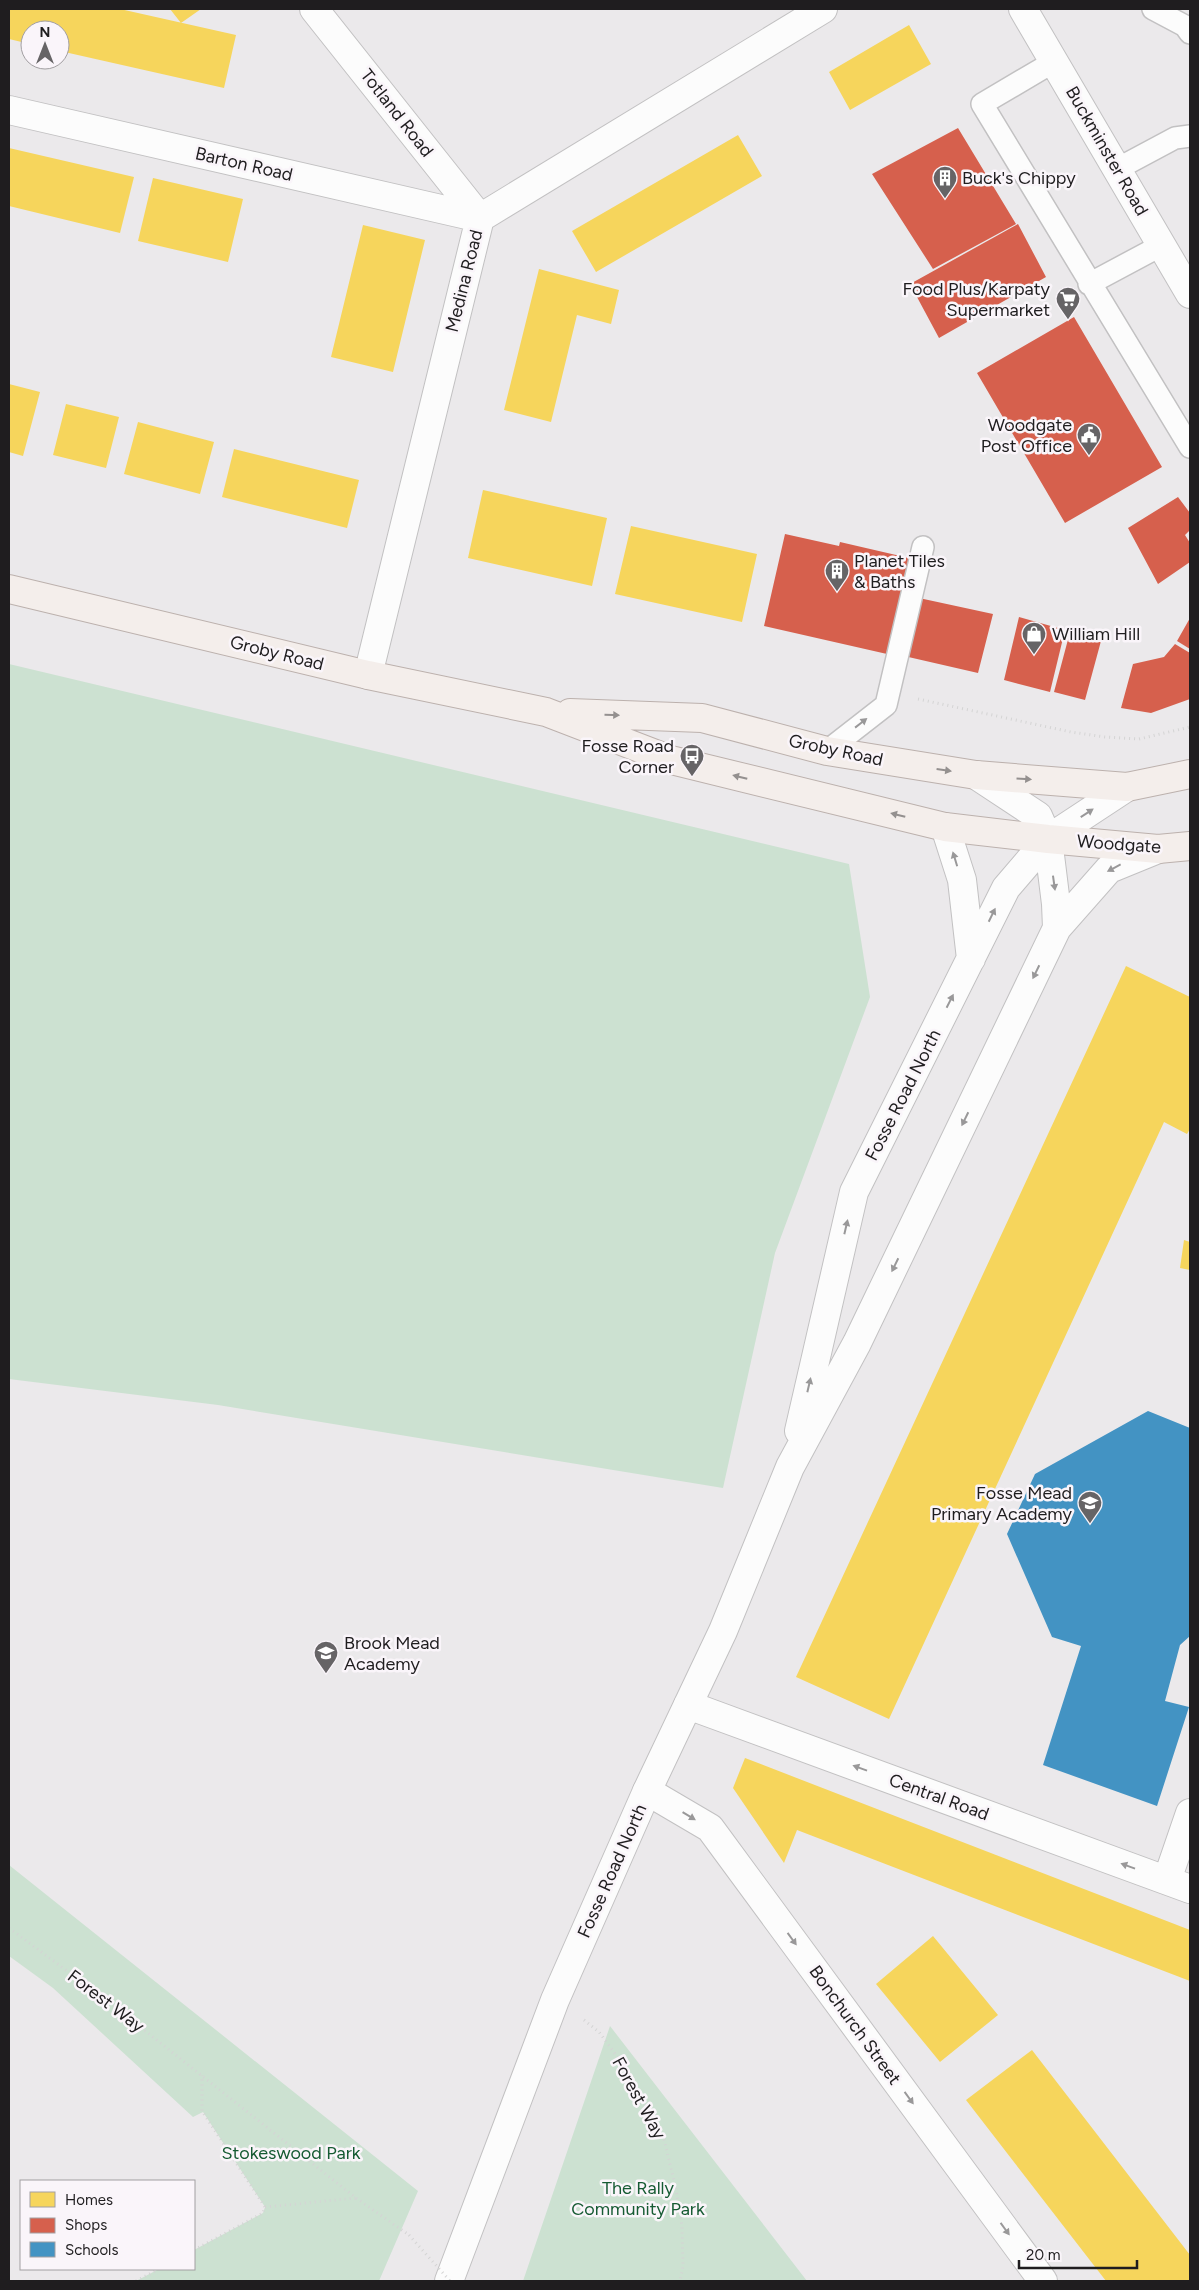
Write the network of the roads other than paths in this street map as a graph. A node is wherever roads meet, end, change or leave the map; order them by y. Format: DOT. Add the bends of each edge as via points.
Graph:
graph roads {
  1 [pos="314,9"];
  2 [pos="823,9"];
  3 [pos="1023,9"];
  4 [pos="1153,9"];
  5 [pos="1190,33"];
  6 [pos="1055,61"];
  7 [pos="9,110"];
  8 [pos="1190,136"];
  9 [pos="1117,169"];
  10 [pos="480,218"];
  11 [pos="1162,245"];
  12 [pos="1090,284"];
  13 [pos="1190,294"];
  14 [pos="1190,447"];
  15 [pos="923,547"];
  16 [pos="9,589"];
  17 [pos="368,675"];
  18 [pos="546,712"];
  19 [pos="827,751"];
  20 [pos="1185,773"];
  21 [pos="976,775"];
  22 [pos="1127,787"];
  23 [pos="945,827"];
  24 [pos="1048,839"];
  25 [pos="1190,846"];
  26 [pos="1158,849"];
  27 [pos="1057,928"];
  28 [pos="971,959"];
  29 [pos="790,1467"];
  30 [pos="688,1705"];
  31 [pos="646,1791"];
  32 [pos="1190,1812"];
  33 [pos="1178,1884"];
  34 [pos="449,2281"];
  35 [pos="1043,2281"];
  1 -- 10 [label="street, Totland Road"];
  2 -- 10 [label="street, Medina Road"];
  3 -- 6 [label="street, Buckminster Road"];
  4 -- 5 [label="lane" via="1185,26"];
  6 -- 9 [label="street, Buckminster Road"];
  6 -- 12 [label="lane" via="982,104"];
  7 -- 10 [label="street, Barton Road"];
  8 -- 9 [label="lane" via="1176,138"];
  9 -- 11 [label="street, Buckminster Road"];
  10 -- 17 [label="street, Medina Road"];
  11 -- 12 [label="lane"];
  11 -- 13 [label="street, Buckminster Road"];
  12 -- 14 [label="lane"];
  19 -- 15 [label="lane, one-way" via="886,705"];
  16 -- 17 [label="main road, Groby Road"];
  17 -- 18 [label="main road, Groby Road"];
  18 -- 19 [label="main road, Groby Road, one-way" via="702,718"];
  23 -- 18 [label="main road, Groby Road, one-way" via="671,760"];
  19 -- 21 [label="main road, Groby Road, one-way"];
  20 -- 22 [label="main road"];
  21 -- 22 [label="main road, Groby Road, one-way"];
  21 -- 24 [label="street" via="1038,816"];
  24 -- 22 [label="street, Fosse Road North, one-way"];
  23 -- 24 [label="main road, Groby Road"];
  28 -- 23 [label="street, one-way" via="962,880"];
  24 -- 26 [label="main road, Woodgate"];
  24 -- 27 [label="street, one-way"];
  28 -- 24 [label="street, Fosse Road North, one-way" via="1006,888"];
  25 -- 26 [label="main road, Woodgate"];
  26 -- 27 [label="street, Fosse Road North, one-way" via="1109,869"];
  27 -- 29 [label="street, Fosse Road North, one-way" via="857,1343"];
  29 -- 28 [label="street, Fosse Road North, one-way" via="854,1192"];
  29 -- 30 [label="street, Fosse Road North" via="723,1631"];
  30 -- 31 [label="street, Fosse Road North"];
  33 -- 30 [label="street, Central Road, one-way"];
  31 -- 34 [label="street, Fosse Road North" via="555,2000"];
  31 -- 35 [label="street, Bonchurch Street, one-way" via="710,1828"];
  32 -- 33 [label="street"];
}
